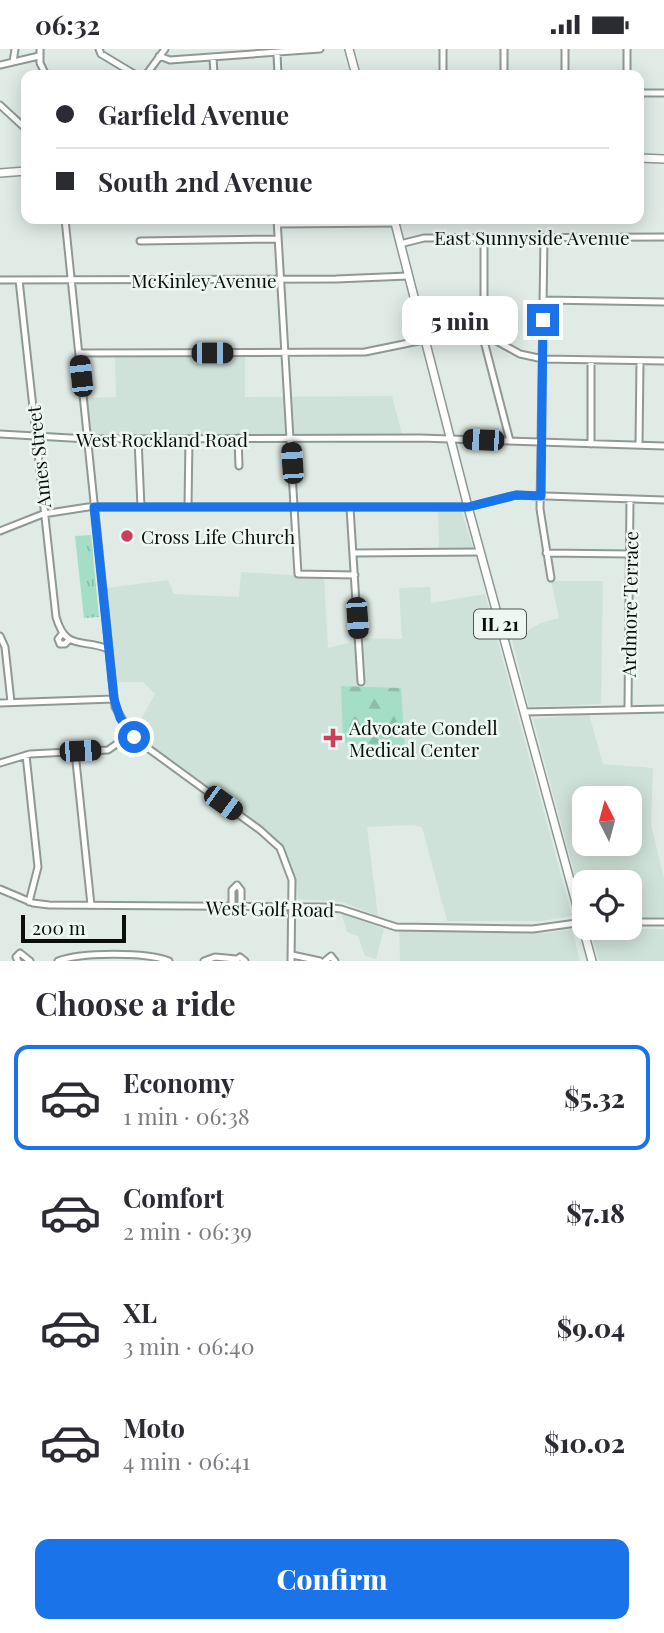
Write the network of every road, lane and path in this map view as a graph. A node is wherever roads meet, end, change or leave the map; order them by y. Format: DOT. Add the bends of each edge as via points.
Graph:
graph roads {
  1 [pos="15,49"];
  2 [pos="99,49"];
  3 [pos="164,49"];
  4 [pos="320,49"];
  5 [pos="349,49"];
  6 [pos="443,49"];
  7 [pos="504,49"];
  8 [pos="565,49"];
  9 [pos="627,49"];
  10 [pos="40,53"];
  11 [pos="277,53"];
  12 [pos="159,57"];
  13 [pos="213,57"];
  14 [pos="13,62"];
  15 [pos="0,65"];
  16 [pos="45,70"];
  17 [pos="128,70"];
  18 [pos="150,70"];
  19 [pos="214,70"];
  20 [pos="278,70"];
  21 [pos="355,70"];
  22 [pos="443,70"];
  23 [pos="504,70"];
  24 [pos="565,70"];
  25 [pos="627,70"];
  26 [pos="644,93"];
  27 [pos="664,93"];
  28 [pos="0,105"];
  29 [pos="21,124"];
  30 [pos="644,158"];
  31 [pos="664,159"];
  32 [pos="21,171"];
  33 [pos="0,173"];
  34 [pos="66,224"];
  35 [pos="277,224"];
  36 [pos="395,224"];
  37 [pos="664,237"];
  38 [pos="544,238"];
  39 [pos="278,239"];
  40 [pos="484,239"];
  41 [pos="140,241"];
  42 [pos="400,244"];
  43 [pos="408,276"];
  44 [pos="281,279"];
  45 [pos="0,280"];
  46 [pos="19,280"];
  47 [pos="72,280"];
  48 [pos="544,300"];
  49 [pos="664,302"];
  50 [pos="484,336"];
  51 [pos="424,339"];
  52 [pos="79,353"];
  53 [pos="285,353"];
  54 [pos="543,359"];
  55 [pos="591,360"];
  56 [pos="640,361"];
  57 [pos="664,361"];
  58 [pos="0,434"];
  59 [pos="36,437"];
  60 [pos="88,439"];
  61 [pos="138,439"];
  62 [pos="189,439"];
  63 [pos="238,439"];
  64 [pos="290,439"];
  65 [pos="449,439"];
  66 [pos="510,440"];
  67 [pos="542,442"];
  68 [pos="591,444"];
  69 [pos="639,445"];
  70 [pos="664,446"];
  71 [pos="239,466"];
  72 [pos="541,496"];
  73 [pos="630,499"];
  74 [pos="664,500"];
  75 [pos="94,507"];
  76 [pos="141,507"];
  77 [pos="188,507"];
  78 [pos="350,507"];
  79 [pos="468,507"];
  80 [pos="294,508"];
  81 [pos="43,514"];
  82 [pos="0,531"];
  83 [pos="480,552"];
  84 [pos="353,553"];
  85 [pos="545,553"];
  86 [pos="630,555"];
  87 [pos="355,575"];
  88 [pos="551,578"];
  89 [pos="0,636"];
  90 [pos="107,636"];
  91 [pos="97,644"];
  92 [pos="108,649"];
  93 [pos="361,682"];
  94 [pos="114,699"];
  95 [pos="11,702"];
  96 [pos="0,703"];
  97 [pos="628,709"];
  98 [pos="664,709"];
  99 [pos="524,712"];
  100 [pos="131,734"];
  101 [pos="75,752"];
  102 [pos="26,755"];
  103 [pos="0,763"];
  104 [pos="572,883"];
  105 [pos="0,889"];
  106 [pos="29,902"];
  107 [pos="91,905"];
  108 [pos="232,906"];
  109 [pos="241,907"];
  110 [pos="293,907"];
  111 [pos="642,922"];
  112 [pos="664,922"];
  113 [pos="572,924"];
  114 [pos="587,940"];
  115 [pos="291,958"];
  116 [pos="119,959"];
  117 [pos="235,960"];
  118 [pos="18,961"];
  119 [pos="30,961"];
  120 [pos="58,961"];
  121 [pos="169,961"];
  122 [pos="204,961"];
  123 [pos="245,961"];
  124 [pos="323,961"];
  125 [pos="335,961"];
  126 [pos="592,961"];
  1 -- 14 [label="street"];
  2 -- 17 [label="street"];
  3 -- 12 [label="street"];
  4 -- 11 [label="street"];
  5 -- 21 [label="main road"];
  6 -- 22 [label="street"];
  7 -- 23 [label="street"];
  8 -- 24 [label="street"];
  9 -- 25 [label="street"];
  10 -- 14 [label="street"];
  10 -- 16 [label="street"];
  11 -- 13 [label="street"];
  11 -- 20 [label="street"];
  12 -- 13 [label="street"];
  12 -- 18 [label="street"];
  13 -- 19 [label="street"];
  14 -- 15 [label="street"];
  26 -- 27 [label="street"];
  28 -- 29 [label="street"];
  30 -- 31 [label="main road"];
  32 -- 33 [label="main road"];
  34 -- 47 [label="street"];
  35 -- 39 [label="street"];
  36 -- 42 [label="main road, IL 21"];
  37 -- 38 [label="street, East Sunnyside Avenue"];
  38 -- 40 [label="street, East Sunnyside Avenue"];
  38 -- 48 [label="street"];
  39 -- 41 [label="street"];
  39 -- 44 [label="street"];
  40 -- 42 [label="street, East Sunnyside Avenue" via="424,238"];
  40 -- 50 [label="street"];
  42 -- 43 [label="main road, IL 21"];
  43 -- 44 [label="street, McKinley Avenue"];
  43 -- 51 [label="main road, IL 21"];
  44 -- 47 [label="street, McKinley Avenue"];
  44 -- 53 [label="street"];
  45 -- 46 [label="street, McKinley Avenue"];
  46 -- 47 [label="street, McKinley Avenue"];
  46 -- 59 [label="street, Ames Street"];
  47 -- 52 [label="street"];
  48 -- 49 [label="street"];
  48 -- 54 [label="street"];
  50 -- 51 [label="street" via="453,334"];
  50 -- 54 [label="street" via="520,354"];
  50 -- 66 [label="street"];
  51 -- 53 [label="street" via="370,352"];
  51 -- 65 [label="main road, IL 21"];
  52 -- 53 [label="street"];
  52 -- 60 [label="street"];
  53 -- 64 [label="street"];
  54 -- 55 [label="street"];
  54 -- 67 [label="street"];
  55 -- 56 [label="street"];
  55 -- 68 [label="street"];
  56 -- 57 [label="street"];
  56 -- 69 [label="street"];
  58 -- 59 [label="street, West Rockland Road"];
  59 -- 60 [label="street, West Rockland Road"];
  59 -- 81 [label="street, Ames Street"];
  60 -- 61 [label="street, West Rockland Road"];
  60 -- 75 [label="street"];
  61 -- 62 [label="street, West Rockland Road"];
  61 -- 76 [label="street"];
  62 -- 63 [label="street, West Rockland Road"];
  62 -- 77 [label="street"];
  63 -- 64 [label="street, West Rockland Road"];
  63 -- 71 [label="street"];
  64 -- 65 [label="street, West Rockland Road"];
  64 -- 80 [label="street"];
  65 -- 66 [label="street, West Rockland Road"];
  65 -- 79 [label="main road, IL 21"];
  66 -- 67 [label="street, West Rockland Road"];
  67 -- 68 [label="street, West Rockland Road"];
  67 -- 72 [label="street"];
  68 -- 69 [label="street, West Rockland Road"];
  69 -- 70 [label="street, West Rockland Road"];
  72 -- 73 [label="street"];
  72 -- 79 [label="street" via="516,495"];
  72 -- 85 [label="street"];
  73 -- 74 [label="street"];
  73 -- 86 [label="street, Ardmore Terrace"];
  75 -- 76 [label="street"];
  75 -- 81 [label="street"];
  75 -- 90 [label="street"];
  76 -- 77 [label="street"];
  77 -- 80 [label="street"];
  78 -- 79 [label="street"];
  78 -- 80 [label="street"];
  78 -- 84 [label="street"];
  79 -- 83 [label="main road, IL 21"];
  80 -- 87 [label="street" via="299,574"];
  81 -- 82 [label="street"];
  81 -- 91 [label="street, Ames Street" via="60,644 69,640"];
  83 -- 84 [label="street"];
  83 -- 99 [label="main road, IL 21"];
  84 -- 87 [label="street"];
  85 -- 86 [label="street"];
  85 -- 88 [label="street"];
  86 -- 97 [label="street, Ardmore Terrace"];
  87 -- 93 [label="street"];
  89 -- 95 [label="street"];
  90 -- 91 [label="street"];
  90 -- 92 [label="street"];
  91 -- 92 [label="street, Ames Street"];
  92 -- 94 [label="street"];
  94 -- 95 [label="street"];
  94 -- 100 [label="street"];
  95 -- 96 [label="street"];
  97 -- 98 [label="street"];
  97 -- 99 [label="street"];
  99 -- 104 [label="main road, IL 21"];
  100 -- 101 [label="street" via="108,750"];
  100 -- 110 [label="street" via="273,840 290,870"];
  101 -- 102 [label="street"];
  101 -- 107 [label="street"];
  102 -- 103 [label="street"];
  102 -- 106 [label="street" via="38,867"];
  105 -- 106 [label="street, West Golf Road"];
  106 -- 107 [label="street, West Golf Road"];
  107 -- 108 [label="street, West Golf Road"];
  108 -- 109 [label="street, West Golf Road"];
  108 -- 109 [label="street" via="232,890 237,885"];
  109 -- 110 [label="street, West Golf Road"];
  110 -- 113 [label="street, West Golf Road" via="341,909 396,927 533,929"];
  110 -- 115 [label="street"];
  111 -- 112 [label="street"];
  114 -- 126 [label="main road, IL 21"];
  115 -- 124 [label="street"];
  116 -- 120 [label="street" via="80,956"];
  116 -- 121 [label="street"];
  117 -- 122 [label="street" via="215,957"];
  117 -- 123 [label="street"];
  118 -- 119 [label="street" via="20,953"];
  124 -- 125 [label="street" via="331,956"];
}
